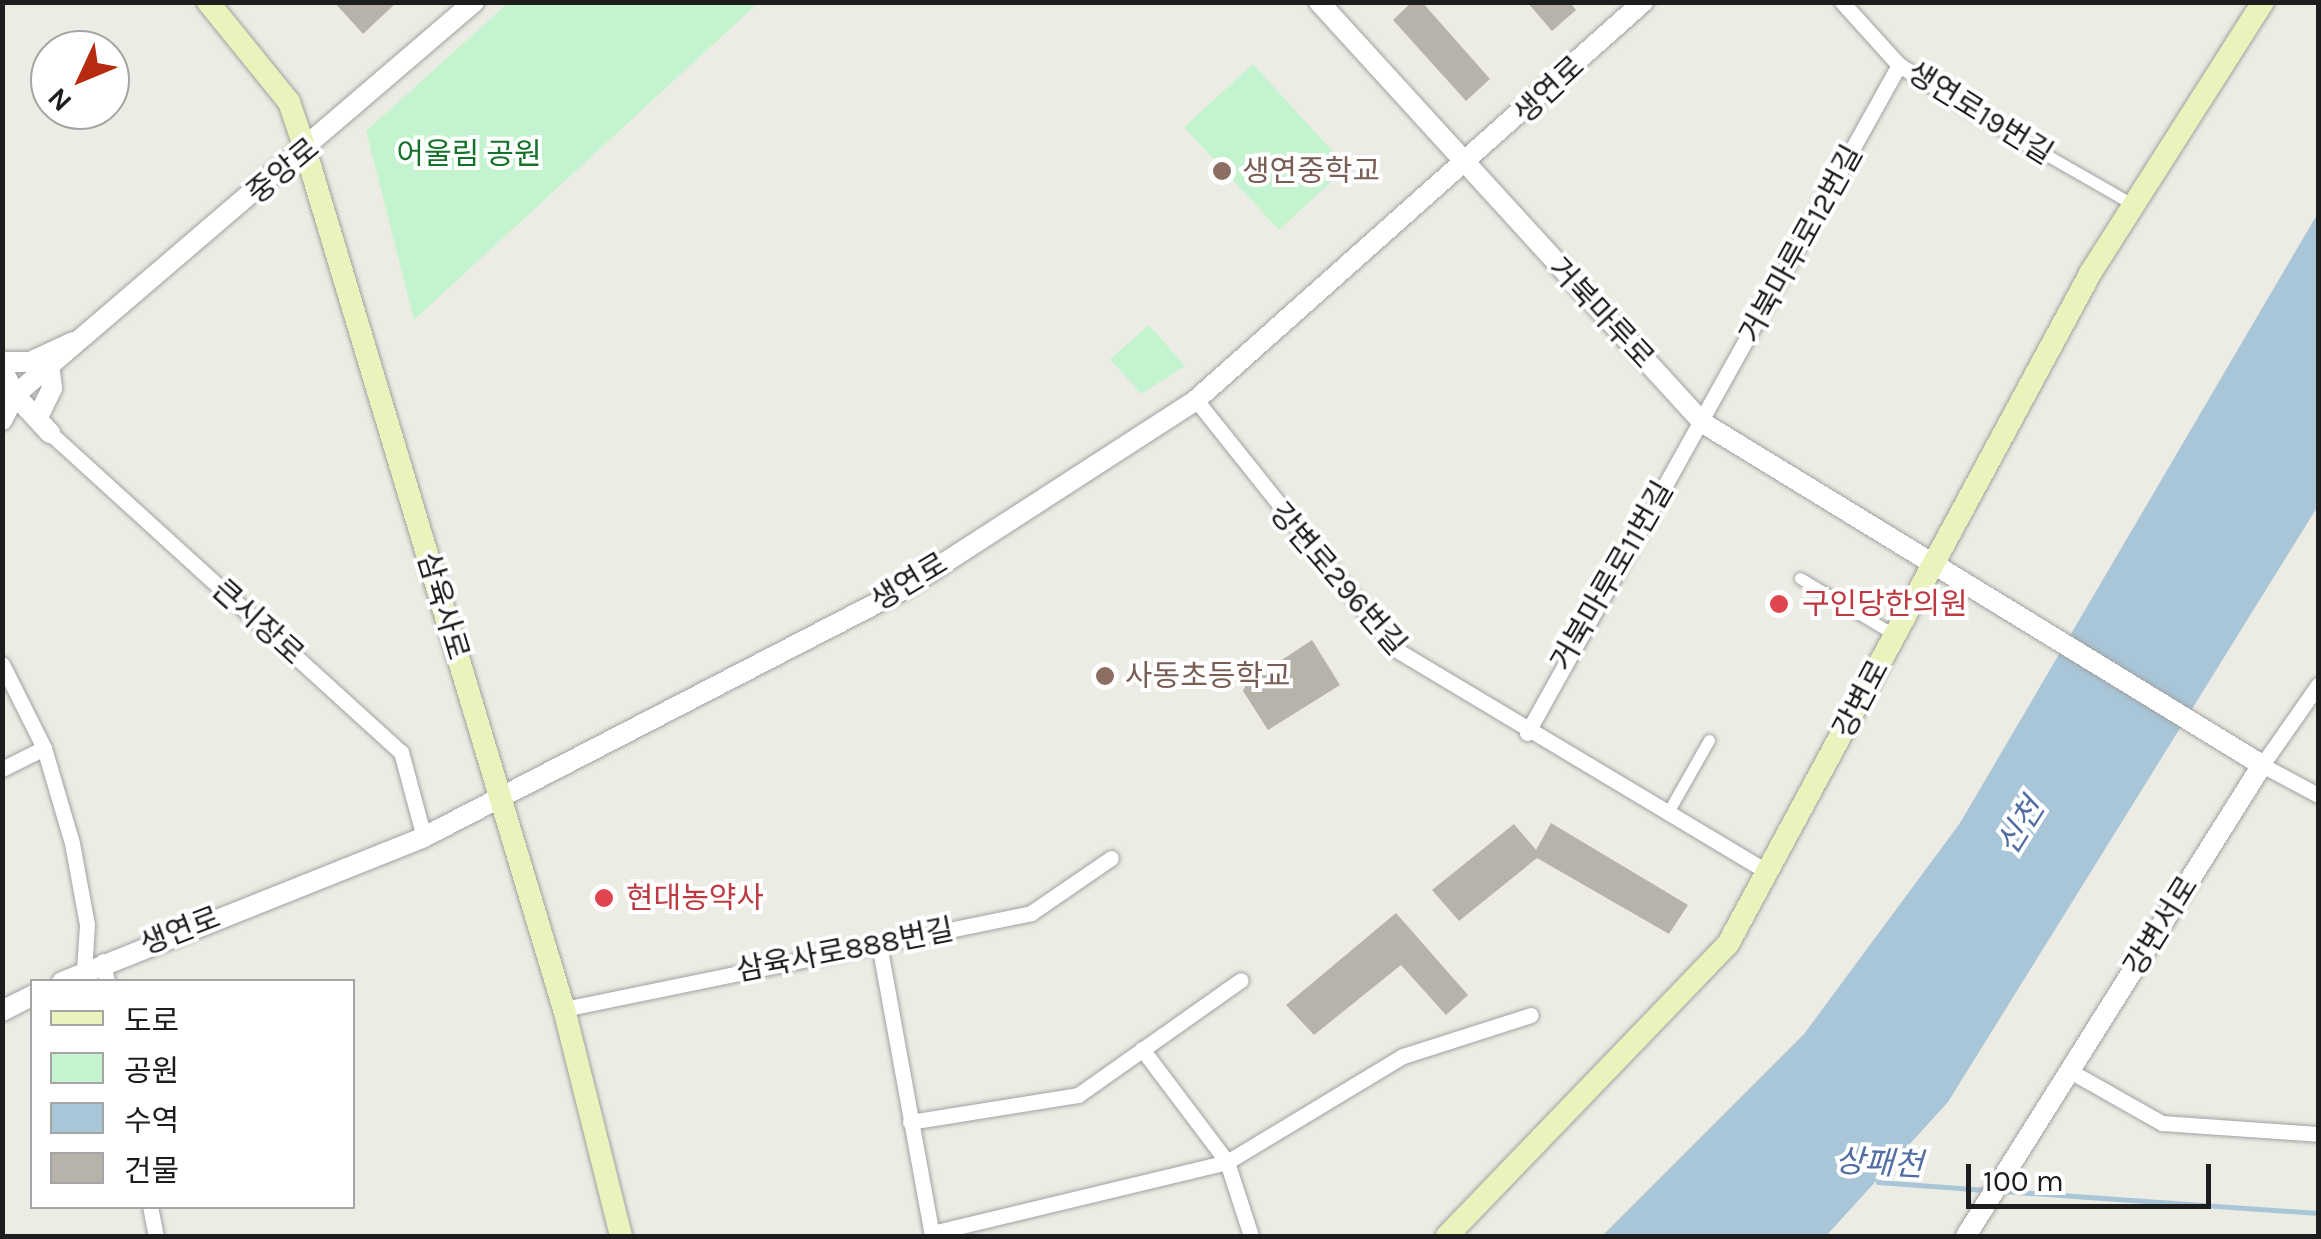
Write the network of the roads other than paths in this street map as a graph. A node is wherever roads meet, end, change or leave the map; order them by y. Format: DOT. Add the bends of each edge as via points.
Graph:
graph roads {
  1 [pos="208,2"];
  2 [pos="474,2"];
  3 [pos="1320,2"];
  4 [pos="1643,2"];
  5 [pos="1842,2"];
  6 [pos="2263,2"];
  7 [pos="1899,65"];
  8 [pos="306,152"];
  9 [pos="2045,154"];
  10 [pos="1466,167"];
  11 [pos="2134,205"];
  12 [pos="88,335"];
  13 [pos="2,366"];
  14 [pos="50,371"];
  15 [pos="15,395"];
  16 [pos="1196,400"];
  17 [pos="4,419"];
  18 [pos="1703,423"];
  19 [pos="44,425"];
  20 [pos="1932,566"];
  21 [pos="1800,578"];
  22 [pos="1895,635"];
  23 [pos="2,664"];
  24 [pos="2318,685"];
  25 [pos="1526,733"];
  26 [pos="1709,740"];
  27 [pos="44,748"];
  28 [pos="2262,764"];
  29 [pos="2,769"];
  30 [pos="2318,794"];
  31 [pos="500,799"];
  32 [pos="1666,814"];
  33 [pos="424,837"];
  34 [pos="1111,858"];
  35 [pos="1768,872"];
  36 [pos="879,944"];
  37 [pos="84,970"];
  38 [pos="106,971"];
  39 [pos="68,979"];
  40 [pos="1242,980"];
  41 [pos="30,997"];
  42 [pos="564,1009"];
  43 [pos="2,1012"];
  44 [pos="1531,1014"];
  45 [pos="1142,1049"];
  46 [pos="2064,1078"];
  47 [pos="910,1122"];
  48 [pos="2318,1134"];
  49 [pos="1226,1162"];
  50 [pos="151,1209"];
  51 [pos="932,1235"];
  52 [pos="156,1236"];
  53 [pos="621,1236"];
  54 [pos="1251,1236"];
  55 [pos="1447,1236"];
  56 [pos="1966,1236"];
  1 -- 8 [label="main road, 삼육사로" via="289,102"];
  2 -- 8 [label="street, 중앙로"];
  3 -- 10 [label="street, 거북마루로"];
  4 -- 10 [label="street, 생연로"];
  5 -- 7 [label="street, 생연로19번길"];
  6 -- 11 [label="main road, 강변로"];
  7 -- 9 [label="street, 생연로19번길"];
  7 -- 18 [label="street, 거북마루로12번길"];
  8 -- 12 [label="street, 중앙로"];
  8 -- 31 [label="main road, 삼육사로"];
  9 -- 11 [label="street, 생연로19번길"];
  10 -- 16 [label="street, 생연로"];
  10 -- 18 [label="street, 거북마루로"];
  11 -- 20 [label="main road, 강변로"];
  12 -- 13 [label="street" via="30,362"];
  12 -- 14 [label="street"];
  13 -- 15 [label="street"];
  14 -- 15 [label="street"];
  14 -- 19 [label="street"];
  15 -- 17 [label="street"];
  15 -- 19 [label="street"];
  16 -- 25 [label="street, 강변로296번길" via="1395,649"];
  16 -- 31 [label="street, 생연로" via="904,589"];
  17 -- 19 [label="street"];
  18 -- 20 [label="street, 거북마루로"];
  18 -- 25 [label="street, 거북마루로11번길"];
  19 -- 33 [label="street, 큰시장로" via="400,752"];
  20 -- 22 [label="main road, 강변로"];
  20 -- 28 [label="street, 거북마루로"];
  21 -- 22 [label="street"];
  22 -- 35 [label="main road, 강변로"];
  23 -- 27 [label="street"];
  24 -- 28 [label="street"];
  25 -- 32 [label="street, 강변로296번길"];
  26 -- 32 [label="street"];
  27 -- 29 [label="street"];
  27 -- 37 [label="street" via="87,925"];
  28 -- 30 [label="street"];
  28 -- 46 [label="street, 강변서로"];
  31 -- 33 [label="street, 생연로"];
  31 -- 42 [label="main road, 삼육사로"];
  32 -- 35 [label="street, 강변로296번길"];
  33 -- 38 [label="street, 생연로"];
  34 -- 36 [label="street, 삼육사로888번길" via="1031,912"];
  35 -- 55 [label="main road, 강변로" via="1728,944"];
  36 -- 42 [label="street, 삼육사로888번길"];
  36 -- 47 [label="street"];
  37 -- 38 [label="street, 생연로"];
  37 -- 39 [label="street, 생연로"];
  40 -- 45 [label="street"];
  41 -- 43 [label="street"];
  42 -- 53 [label="main road, 삼육사로"];
  44 -- 49 [label="street" via="1404,1056"];
  45 -- 47 [label="street" via="1078,1095"];
  45 -- 49 [label="street"];
  46 -- 48 [label="street" via="2162,1123"];
  46 -- 56 [label="street, 강변서로"];
  47 -- 51 [label="street"];
  49 -- 51 [label="street"];
  49 -- 54 [label="street"];
  50 -- 52 [label="street"];
}
